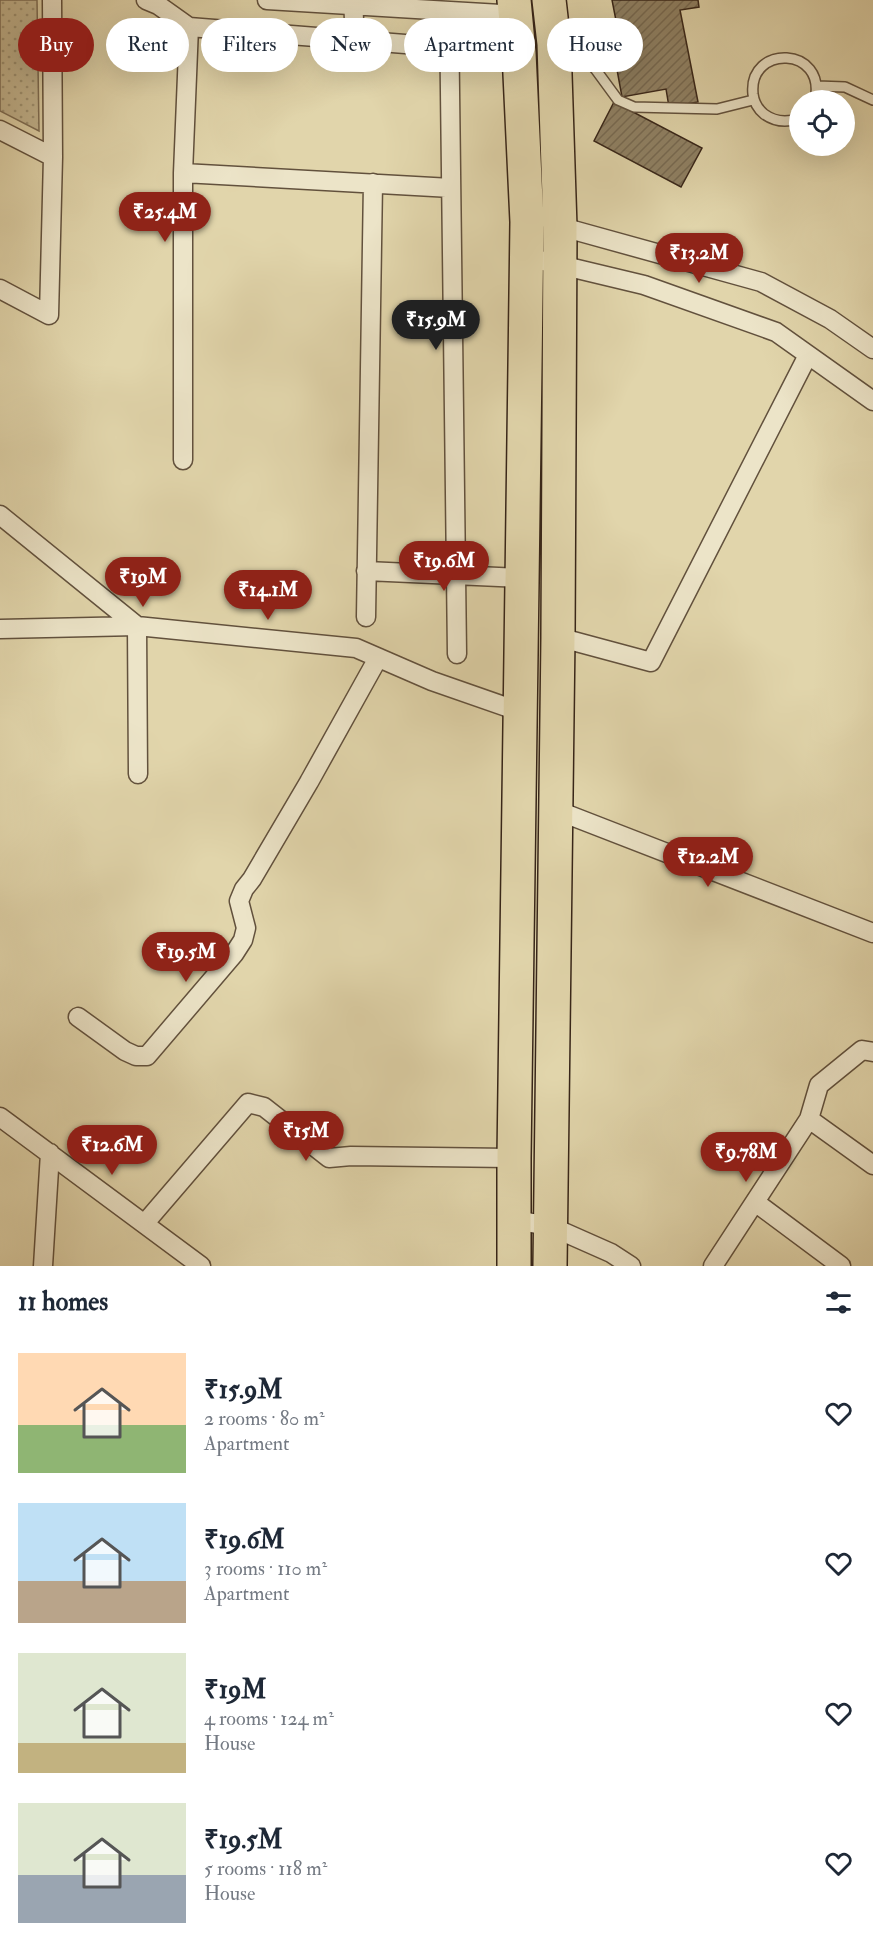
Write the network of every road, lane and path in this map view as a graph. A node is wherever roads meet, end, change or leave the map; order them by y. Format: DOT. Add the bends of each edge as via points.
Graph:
graph roads {
  1 [pos="52,0"];
  2 [pos="267,0"];
  3 [pos="160,2"];
  4 [pos="354,3"];
  5 [pos="515,8"];
  6 [pos="449,11"];
  7 [pos="550,11"];
  8 [pos="179,18"];
  9 [pos="354,18"];
  10 [pos="449,18"];
  11 [pos="189,27"];
  12 [pos="310,36"];
  13 [pos="187,72"];
  14 [pos="450,72"];
  15 [pos="520,72"];
  16 [pos="817,86"];
  17 [pos="816,90"];
  18 [pos="753,100"];
  19 [pos="873,100"];
  20 [pos="789,121"];
  21 [pos="0,130"];
  22 [pos="53,157"];
  23 [pos="183,173"];
  24 [pos="373,183"];
  25 [pos="451,188"];
  26 [pos="527,217"];
  27 [pos="560,227"];
  28 [pos="527,256"];
  29 [pos="560,263"];
  30 [pos="0,289"];
  31 [pos="873,349"];
  32 [pos="808,355"];
  33 [pos="873,401"];
  34 [pos="183,460"];
  35 [pos="0,515"];
  36 [pos="366,571"];
  37 [pos="457,575"];
  38 [pos="523,578"];
  39 [pos="366,617"];
  40 [pos="137,626"];
  41 [pos="0,628"];
  42 [pos="558,637"];
  43 [pos="457,654"];
  44 [pos="378,658"];
  45 [pos="521,712"];
  46 [pos="138,774"];
  47 [pos="556,810"];
  48 [pos="873,933"];
  49 [pos="78,1017"];
  50 [pos="873,1052"];
  51 [pos="0,1117"];
  52 [pos="809,1119"];
  53 [pos="50,1153"];
  54 [pos="514,1158"];
  55 [pos="873,1165"];
  56 [pos="755,1202"];
  57 [pos="514,1220"];
  58 [pos="145,1223"];
  59 [pos="550,1226"];
  60 [pos="179,1258"];
  61 [pos="43,1266"];
  62 [pos="201,1266"];
  63 [pos="514,1266"];
  64 [pos="550,1266"];
  65 [pos="631,1266"];
  66 [pos="713,1266"];
  67 [pos="841,1266"];
  1 -- 22 [label="street"];
  2 -- 4 [label="street"];
  3 -- 8 [label="street"];
  4 -- 6 [label="street"];
  4 -- 9 [label="street"];
  5 -- 6 [label="street"];
  6 -- 10 [label="street"];
  7 -- 18 [label="lane" via="618,100 634,107 717,109"];
  7 -- 27 [label="highway"];
  11 -- 12 [label="street"];
  13 -- 23 [label="street"];
  14 -- 25 [label="street"];
  15 -- 26 [label="highway"];
  16 -- 17 [label="lane"];
  16 -- 18 [label="lane" via="804,63 778,57 756,73"];
  16 -- 19 [label="lane" via="845,87"];
  18 -- 20 [label="lane" via="771,119"];
  21 -- 22 [label="street"];
  22 -- 30 [label="street" via="48,315"];
  23 -- 24 [label="street"];
  23 -- 34 [label="street"];
  24 -- 25 [label="street"];
  24 -- 36 [label="street"];
  25 -- 37 [label="street"];
  26 -- 27 [label="street"];
  26 -- 28 [label="highway"];
  27 -- 29 [label="highway"];
  27 -- 31 [label="street" via="761,282 830,319"];
  28 -- 29 [label="street"];
  28 -- 38 [label="highway"];
  29 -- 32 [label="street" via="644,285 776,332"];
  29 -- 42 [label="highway"];
  32 -- 33 [label="street"];
  32 -- 42 [label="street" via="651,662"];
  35 -- 40 [label="street"];
  36 -- 37 [label="street"];
  36 -- 39 [label="street"];
  37 -- 38 [label="street"];
  37 -- 43 [label="street"];
  38 -- 45 [label="highway"];
  40 -- 41 [label="street"];
  40 -- 44 [label="street" via="356,648"];
  40 -- 46 [label="street"];
  42 -- 47 [label="highway"];
  44 -- 45 [label="street"];
  44 -- 49 [label="street" via="244,889 239,900 246,928 234,954 147,1056 125,1051"];
  45 -- 54 [label="highway"];
  47 -- 48 [label="street"];
  47 -- 59 [label="highway"];
  50 -- 52 [label="street" via="862,1050 819,1085"];
  51 -- 53 [label="street"];
  52 -- 55 [label="street"];
  52 -- 56 [label="street"];
  53 -- 58 [label="street"];
  53 -- 61 [label="street"];
  54 -- 57 [label="highway"];
  54 -- 58 [label="street" via="330,1158 264,1107 248,1103"];
  56 -- 66 [label="street"];
  56 -- 67 [label="street"];
  57 -- 59 [label="street"];
  57 -- 63 [label="highway"];
  58 -- 60 [label="street"];
  59 -- 64 [label="highway"];
  59 -- 65 [label="street"];
  60 -- 62 [label="street"];
}
